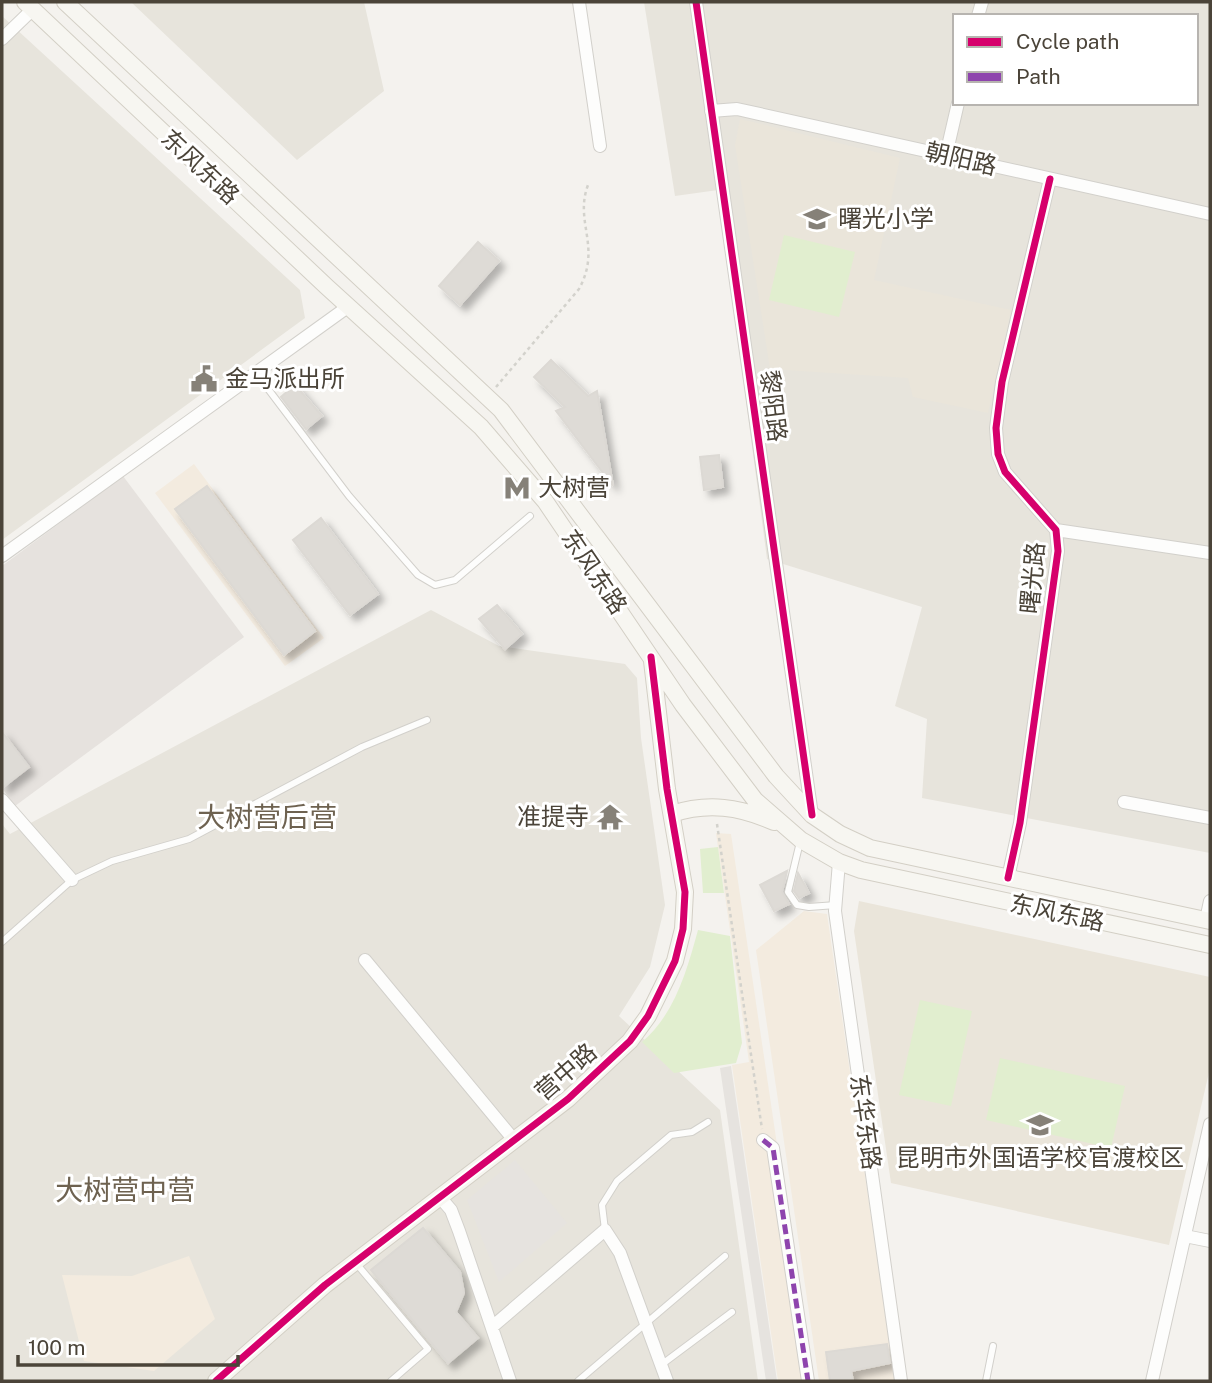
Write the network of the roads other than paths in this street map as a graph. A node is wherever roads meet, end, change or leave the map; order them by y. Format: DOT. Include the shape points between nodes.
graph roads {
  1 [pos="65,2"];
  2 [pos="579,2"];
  3 [pos="696,2"];
  4 [pos="29,6"];
  5 [pos="2,39"];
  6 [pos="958,105"];
  7 [pos="711,111"];
  8 [pos="600,146"];
  9 [pos="946,155"];
  10 [pos="1050,179"];
  11 [pos="1210,214"];
  12 [pos="349,306"];
  13 [pos="256,373"];
  14 [pos="530,516"];
  15 [pos="1056,530"];
  16 [pos="1210,553"];
  17 [pos="2,556"];
  18 [pos="652,657"];
  19 [pos="427,720"];
  20 [pos="2,800"];
  21 [pos="1124,802"];
  22 [pos="672,814"];
  23 [pos="812,815"];
  24 [pos="1210,818"];
  25 [pos="783,826"];
  26 [pos="801,840"];
  27 [pos="839,862"];
  28 [pos="1008,878"];
  29 [pos="72,880"];
  30 [pos="1210,901"];
  31 [pos="836,905"];
  32 [pos="1208,920"];
  33 [pos="2,942"];
  34 [pos="1210,945"];
  35 [pos="366,960"];
  36 [pos="708,1122"];
  37 [pos="1210,1124"];
  38 [pos="514,1140"];
  39 [pos="763,1140"];
  40 [pos="439,1196"];
  41 [pos="605,1230"];
  42 [pos="1185,1236"];
  43 [pos="1210,1241"];
  44 [pos="725,1256"];
  45 [pos="355,1262"];
  46 [pos="732,1312"];
  47 [pos="646,1324"];
  48 [pos="492,1327"];
  49 [pos="993,1346"];
  50 [pos="661,1365"];
  51 [pos="216,1381"];
  52 [pos="391,1381"];
  53 [pos="510,1381"];
  54 [pos="578,1381"];
  55 [pos="667,1381"];
  56 [pos="808,1381"];
  57 [pos="901,1381"];
  58 [pos="986,1381"];
  59 [pos="1152,1381"];
  1 -- 23 [label="main road, 东风东路" via="488,397 562,488 744,736"];
  2 -- 8 [label="street"];
  3 -- 7 [label="street, 黎阳路"];
  4 -- 5 [label="street"];
  4 -- 12 [label="main road, 东风东路"];
  6 -- 9 [label="street"];
  7 -- 9 [label="street, 朝阳路" via="737,109"];
  7 -- 23 [label="street, 黎阳路"];
  9 -- 10 [label="street, 朝阳路"];
  10 -- 11 [label="street, 朝阳路"];
  10 -- 15 [label="street, 曙光路" via="1002,382 996,428 1004,472"];
  12 -- 13 [label="street"];
  12 -- 18 [label="main road, 东风东路" via="481,426 545,501"];
  13 -- 14 [label="lane" via="349,496 418,575 435,585 454,580"];
  13 -- 17 [label="street"];
  15 -- 16 [label="street"];
  15 -- 28 [label="street, 曙光路" via="1058,551 1020,823"];
  18 -- 22 [label="main road, 营中路"];
  18 -- 25 [label="main road, 东风东路" via="727,767"];
  19 -- 29 [label="lane" via="362,747 189,839 112,861"];
  20 -- 29 [label="street"];
  21 -- 24 [label="street"];
  22 -- 25 [label="main road" via="695,806 714,807 756,814"];
  22 -- 38 [label="main road, 营中路" via="685,912 665,986 630,1041 568,1099"];
  23 -- 28 [label="main road, 东风东路" via="870,848"];
  25 -- 26 [label="main road, 东风东路"];
  26 -- 27 [label="main road, 东风东路"];
  26 -- 31 [label="lane" via="788,892 797,905"];
  27 -- 31 [label="street, 东华东路"];
  27 -- 34 [label="main road, 东风东路" via="900,880"];
  28 -- 32 [label="main road, 东风东路"];
  29 -- 33 [label="lane"];
  30 -- 32 [label="street"];
  31 -- 57 [label="street, 东华东路"];
  35 -- 38 [label="street"];
  36 -- 41 [label="lane" via="692,1132 671,1135 617,1181 602,1205"];
  37 -- 42 [label="street"];
  38 -- 40 [label="main road, 营中路"];
  39 -- 56 [label="street" via="773,1148"];
  40 -- 45 [label="main road, 营中路"];
  40 -- 48 [label="street" via="451,1210"];
  41 -- 47 [label="street" via="620,1253"];
  41 -- 48 [label="street"];
  42 -- 43 [label="street"];
  42 -- 59 [label="street"];
  44 -- 47 [label="lane"];
  45 -- 51 [label="main road, 营中路"];
  45 -- 52 [label="lane" via="428,1349"];
  46 -- 50 [label="lane"];
  47 -- 50 [label="street"];
  47 -- 54 [label="lane"];
  48 -- 53 [label="street"];
  49 -- 58 [label="lane"];
  50 -- 55 [label="street"];
}
